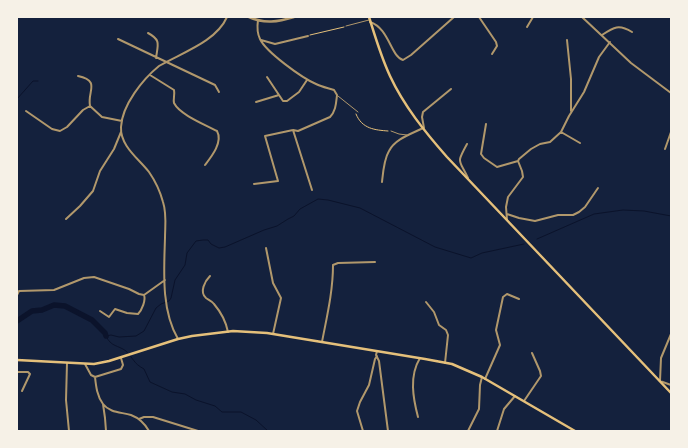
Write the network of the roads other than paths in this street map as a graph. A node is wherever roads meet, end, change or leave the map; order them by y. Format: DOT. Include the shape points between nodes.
graph roads {
  1 [pos="226,17"];
  2 [pos="248,17"];
  3 [pos="279,17"];
  4 [pos="294,17"];
  5 [pos="454,17"];
  6 [pos="479,17"];
  7 [pos="533,17"];
  8 [pos="582,17"];
  9 [pos="370,19"];
  10 [pos="258,20"];
  11 [pos="281,21"];
  12 [pos="346,26"];
  13 [pos="527,27"];
  14 [pos="632,32"];
  15 [pos="148,33"];
  16 [pos="602,35"];
  17 [pos="308,36"];
  18 [pos="118,39"];
  19 [pos="260,40"];
  20 [pos="567,40"];
  21 [pos="610,42"];
  22 [pos="492,54"];
  23 [pos="156,58"];
  24 [pos="166,62"];
  25 [pos="150,75"];
  26 [pos="78,76"];
  27 [pos="267,77"];
  28 [pos="307,80"];
  29 [pos="451,89"];
  30 [pos="219,92"];
  31 [pos="671,93"];
  32 [pos="279,95"];
  33 [pos="337,95"];
  34 [pos="256,102"];
  35 [pos="90,106"];
  36 [pos="26,111"];
  37 [pos="358,112"];
  38 [pos="571,112"];
  39 [pos="122,121"];
  40 [pos="486,124"];
  41 [pos="423,129"];
  42 [pos="293,130"];
  43 [pos="121,131"];
  44 [pos="391,131"];
  45 [pos="561,132"];
  46 [pos="671,132"];
  47 [pos="409,134"];
  48 [pos="580,143"];
  49 [pos="467,144"];
  50 [pos="665,149"];
  51 [pos="518,161"];
  52 [pos="206,164"];
  53 [pos="469,181"];
  54 [pos="382,182"];
  55 [pos="254,184"];
  56 [pos="598,188"];
  57 [pos="312,190"];
  58 [pos="507,214"];
  59 [pos="66,219"];
  60 [pos="507,220"];
  61 [pos="266,248"];
  62 [pos="375,262"];
  63 [pos="210,276"];
  64 [pos="165,280"];
  65 [pos="17,295"];
  66 [pos="144,295"];
  67 [pos="519,298"];
  68 [pos="426,302"];
  69 [pos="100,311"];
  70 [pos="228,332"];
  71 [pos="272,334"];
  72 [pos="671,334"];
  73 [pos="178,339"];
  74 [pos="322,342"];
  75 [pos="377,351"];
  76 [pos="532,353"];
  77 [pos="377,356"];
  78 [pos="123,357"];
  79 [pos="420,358"];
  80 [pos="17,360"];
  81 [pos="67,363"];
  82 [pos="445,363"];
  83 [pos="85,364"];
  84 [pos="17,372"];
  85 [pos="95,377"];
  86 [pos="484,378"];
  87 [pos="659,380"];
  88 [pos="671,385"];
  89 [pos="22,391"];
  90 [pos="671,393"];
  91 [pos="515,396"];
  92 [pos="524,401"];
  93 [pos="103,404"];
  94 [pos="418,417"];
  95 [pos="139,419"];
  96 [pos="38,431"];
  97 [pos="44,431"];
  98 [pos="69,431"];
  99 [pos="106,431"];
  100 [pos="149,431"];
  101 [pos="198,431"];
  102 [pos="363,431"];
  103 [pos="388,431"];
  104 [pos="468,431"];
  105 [pos="497,431"];
  106 [pos="575,431"];
  1 -- 24 [label="street" via="220,30 211,37"];
  2 -- 10 [label="street"];
  3 -- 11 [label="street"];
  4 -- 11 [label="street"];
  5 -- 9 [label="street" via="402,60 398,58 381,28"];
  6 -- 22 [label="street" via="496,42 496,49"];
  7 -- 13 [label="street"];
  8 -- 16 [label="street"];
  9 -- 12 [label="lane"];
  9 -- 41 [label="main road" via="390,76"];
  10 -- 11 [label="street"];
  10 -- 19 [label="street"];
  14 -- 16 [label="street" via="614,27"];
  15 -- 23 [label="street" via="158,41"];
  16 -- 21 [label="street"];
  17 -- 19 [label="street" via="275,44"];
  18 -- 23 [label="street"];
  19 -- 28 [label="street"];
  20 -- 38 [label="street"];
  21 -- 31 [label="street" via="637,68"];
  21 -- 38 [label="street" via="599,57 581,99"];
  23 -- 24 [label="street"];
  24 -- 25 [label="street"];
  24 -- 30 [label="street" via="215,85"];
  25 -- 39 [label="street" via="131,99"];
  25 -- 52 [label="street" via="174,90 177,107 217,131 219,140"];
  26 -- 35 [label="street" via="86,78 92,86"];
  27 -- 32 [label="street"];
  28 -- 32 [label="street" via="299,92 288,100 284,101"];
  28 -- 33 [label="street" via="334,90"];
  29 -- 41 [label="street" via="423,112"];
  32 -- 34 [label="street"];
  33 -- 37 [label="lane"];
  33 -- 42 [label="street" via="335,109 330,117 301,130"];
  35 -- 36 [label="street" via="60,131 52,129"];
  35 -- 39 [label="street" via="102,117"];
  38 -- 45 [label="street"];
  39 -- 43 [label="street"];
  40 -- 51 [label="street" via="481,154 483,157 497,167"];
  41 -- 47 [label="street"];
  41 -- 53 [label="main road"];
  42 -- 55 [label="street" via="265,136 278,181"];
  42 -- 57 [label="street"];
  43 -- 59 [label="street" via="93,191"];
  43 -- 64 [label="street" via="125,142 161,194 166,215"];
  44 -- 47 [label="lane"];
  45 -- 48 [label="street"];
  45 -- 51 [label="street" via="550,142 528,150"];
  46 -- 50 [label="street"];
  47 -- 54 [label="street" via="388,151"];
  49 -- 53 [label="street" via="459,162"];
  51 -- 58 [label="street" via="523,177 508,197"];
  53 -- 60 [label="main road"];
  56 -- 58 [label="street" via="585,207 573,215 535,220"];
  58 -- 60 [label="street"];
  60 -- 87 [label="main road"];
  61 -- 71 [label="street" via="273,283 281,298"];
  62 -- 74 [label="street" via="333,265 333,285"];
  63 -- 70 [label="street" via="206,280 204,294 214,304"];
  64 -- 66 [label="street"];
  64 -- 73 [label="street" via="170,324"];
  65 -- 66 [label="street" via="19,291 54,290 84,278 94,277"];
  66 -- 69 [label="street" via="146,299 138,314 115,309 109,317"];
  67 -- 86 [label="street" via="506,294 503,297 496,330 500,345"];
  68 -- 82 [label="street" via="448,335"];
  70 -- 71 [label="main road"];
  70 -- 73 [label="main road"];
  71 -- 74 [label="main road"];
  72 -- 87 [label="street" via="661,358"];
  73 -- 78 [label="main road"];
  74 -- 75 [label="main road"];
  75 -- 77 [label="street"];
  75 -- 79 [label="main road"];
  76 -- 92 [label="street" via="541,376"];
  77 -- 102 [label="street" via="369,385 357,411"];
  77 -- 103 [label="street"];
  78 -- 83 [label="main road"];
  78 -- 85 [label="street" via="123,366 120,369"];
  79 -- 82 [label="main road"];
  79 -- 94 [label="street" via="414,374 414,401"];
  80 -- 81 [label="main road"];
  81 -- 83 [label="main road"];
  81 -- 98 [label="street" via="66,400"];
  82 -- 86 [label="main road"];
  83 -- 85 [label="street" via="90,374"];
  84 -- 89 [label="street" via="30,374"];
  85 -- 93 [label="street" via="98,395"];
  86 -- 91 [label="main road"];
  86 -- 104 [label="street" via="480,385 479,409"];
  87 -- 88 [label="street"];
  87 -- 90 [label="main road"];
  91 -- 92 [label="main road"];
  91 -- 105 [label="street" via="504,409"];
  92 -- 106 [label="main road"];
  93 -- 95 [label="street" via="114,412"];
  93 -- 99 [label="street"];
  95 -- 100 [label="street"];
  95 -- 101 [label="street" via="153,417"];
  96 -- 97 [label="street"];
}
